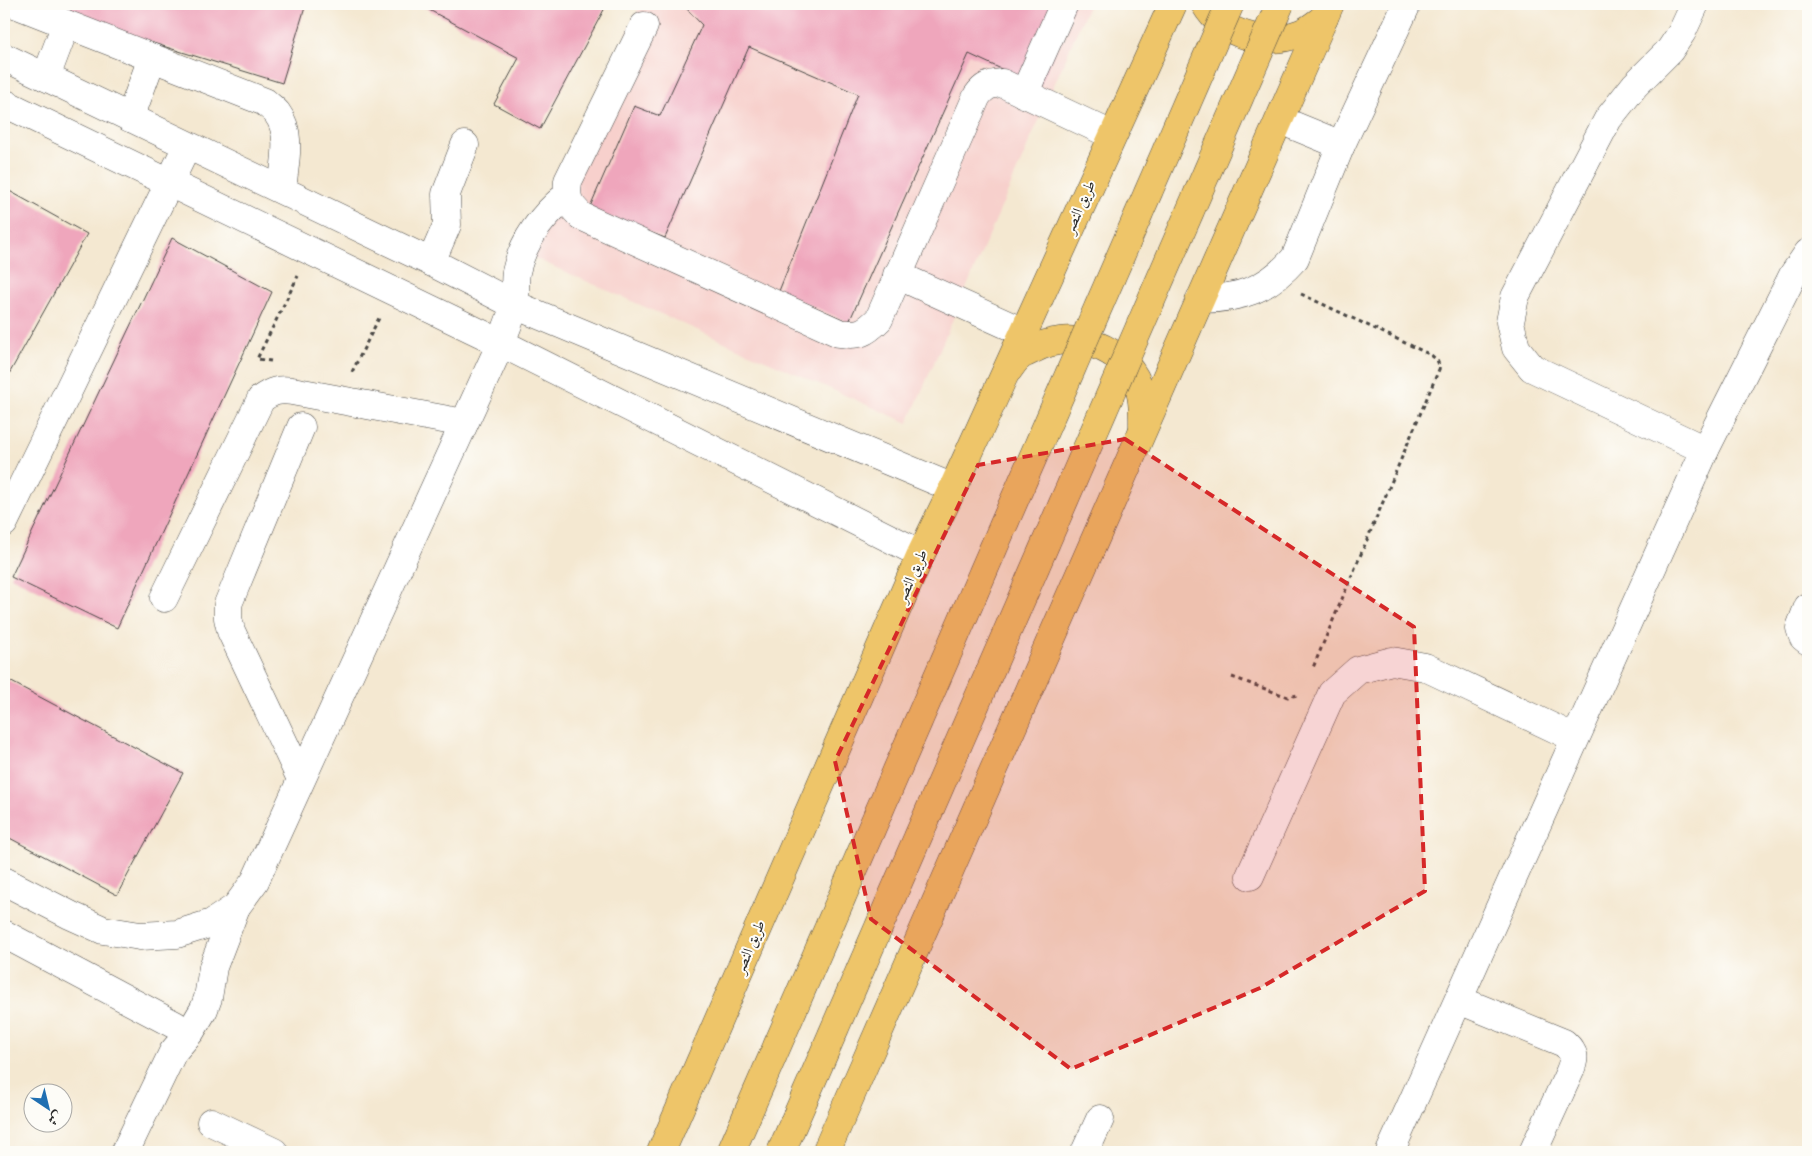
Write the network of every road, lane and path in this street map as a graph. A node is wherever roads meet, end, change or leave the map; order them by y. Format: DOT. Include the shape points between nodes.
graph roads {
  1 [pos="15,4"];
  2 [pos="1064,4"];
  3 [pos="1173,4"];
  4 [pos="1204,4"];
  5 [pos="1230,4"];
  6 [pos="1280,4"];
  7 [pos="1407,4"];
  8 [pos="1695,4"];
  9 [pos="1327,11"];
  10 [pos="66,24"];
  11 [pos="644,26"];
  12 [pos="4,57"];
  13 [pos="152,58"];
  14 [pos="46,78"];
  15 [pos="1024,94"];
  16 [pos="4,103"];
  17 [pos="130,118"];
  18 [pos="1280,120"];
  19 [pos="1112,135"];
  20 [pos="465,145"];
  21 [pos="1341,145"];
  22 [pos="187,146"];
  23 [pos="169,183"];
  24 [pos="282,190"];
  25 [pos="566,196"];
  26 [pos="310,251"];
  27 [pos="1808,254"];
  28 [pos="431,262"];
  29 [pos="897,275"];
  30 [pos="1272,280"];
  31 [pos="393,291"];
  32 [pos="1200,299"];
  33 [pos="515,305"];
  34 [pos="1023,332"];
  35 [pos="500,343"];
  36 [pos="276,361"];
  37 [pos="343,370"];
  38 [pos="352,372"];
  39 [pos="362,374"];
  40 [pos="1002,378"];
  41 [pos="464,423"];
  42 [pos="302,427"];
  43 [pos="1143,430"];
  44 [pos="1705,450"];
  45 [pos="953,488"];
  46 [pos="4,523"];
  47 [pos="921,554"];
  48 [pos="164,598"];
  49 [pos="1808,607"];
  50 [pos="1808,640"];
  51 [pos="1310,676"];
  52 [pos="1232,677"];
  53 [pos="1302,692"];
  54 [pos="1575,738"];
  55 [pos="301,779"];
  56 [pos="1250,876"];
  57 [pos="4,881"];
  58 [pos="236,907"];
  59 [pos="4,934"];
  60 [pos="1459,1000"];
  61 [pos="174,1038"];
  62 [pos="1100,1119"];
  63 [pos="212,1122"];
  64 [pos="124,1152"];
  65 [pos="274,1152"];
  66 [pos="661,1152"];
  67 [pos="731,1152"];
  68 [pos="781,1152"];
  69 [pos="826,1152"];
  70 [pos="1085,1152"];
  71 [pos="1390,1152"];
  72 [pos="1533,1152"];
  1 -- 10 [label="street"];
  2 -- 15 [label="street"];
  3 -- 19 [label="highway, طريق النصر"];
  4 -- 9 [label="highway" via="1228,28 1252,38 1278,39 1303,32"];
  5 -- 67 [label="highway, bridge"];
  6 -- 68 [label="highway, bridge"];
  7 -- 21 [label="street"];
  8 -- 44 [label="street" via="1670,50 1608,119 1514,297 1510,322 1516,348 1532,368"];
  9 -- 18 [label="highway"];
  10 -- 13 [label="street"];
  10 -- 14 [label="street"];
  11 -- 25 [label="street" via="568,181"];
  12 -- 14 [label="street"];
  13 -- 17 [label="street"];
  13 -- 24 [label="street" via="265,102 277,113 284,128 286,144"];
  14 -- 17 [label="street"];
  15 -- 19 [label="street"];
  15 -- 29 [label="street" via="1002,83 983,87"];
  16 -- 23 [label="street"];
  17 -- 22 [label="street"];
  18 -- 21 [label="street"];
  18 -- 32 [label="highway"];
  19 -- 34 [label="highway, طريق النصر"];
  20 -- 28 [label="street" via="446,194 447,225"];
  21 -- 30 [label="street" via="1294,258"];
  22 -- 23 [label="street"];
  22 -- 24 [label="street"];
  23 -- 26 [label="street"];
  23 -- 46 [label="street"];
  24 -- 28 [label="street"];
  25 -- 29 [label="street" via="570,206 581,216 839,333 854,335 868,330 879,319"];
  25 -- 33 [label="street" via="548,210 534,228 517,270"];
  26 -- 31 [label="street"];
  26 -- 36 [label="path" via="257,359"];
  27 -- 44 [label="street" via="1793,275"];
  28 -- 33 [label="street"];
  29 -- 34 [label="street"];
  30 -- 32 [label="street" via="1239,296"];
  30 -- 51 [label="path" via="1431,355 1440,367"];
  31 -- 35 [label="street"];
  31 -- 38 [label="path"];
  32 -- 43 [label="highway"];
  33 -- 35 [label="street"];
  33 -- 45 [label="street"];
  34 -- 40 [label="highway, طريق النصر"];
  35 -- 41 [label="street"];
  35 -- 47 [label="street"];
  37 -- 38 [label="path"];
  38 -- 39 [label="path"];
  40 -- 43 [label="highway" via="1019,357 1042,344 1069,339 1095,344 1118,357 1135,378 1144,404"];
  40 -- 45 [label="highway, طريق النصر"];
  41 -- 48 [label="street" via="281,389 270,392 261,399"];
  41 -- 55 [label="street"];
  42 -- 55 [label="street" via="228,604 228,618 236,645"];
  43 -- 69 [label="highway"];
  44 -- 54 [label="street"];
  45 -- 47 [label="highway, طريق النصر"];
  47 -- 66 [label="highway, طريق النصر"];
  49 -- 50 [label="street" via="1800,628"];
  52 -- 53 [label="path" via="1288,697"];
  54 -- 56 [label="street" via="1425,667 1392,661 1358,670 1332,693"];
  54 -- 60 [label="street"];
  55 -- 58 [label="street" via="255,881"];
  57 -- 58 [label="street" via="103,930 140,936 177,934 212,923"];
  58 -- 61 [label="street" via="213,967 179,1015"];
  59 -- 61 [label="street"];
  60 -- 71 [label="street"];
  60 -- 72 [label="street" via="1564,1043 1572,1050 1574,1058 1570,1072"];
  61 -- 64 [label="street"];
  62 -- 70 [label="street"];
  63 -- 65 [label="street"];
}
